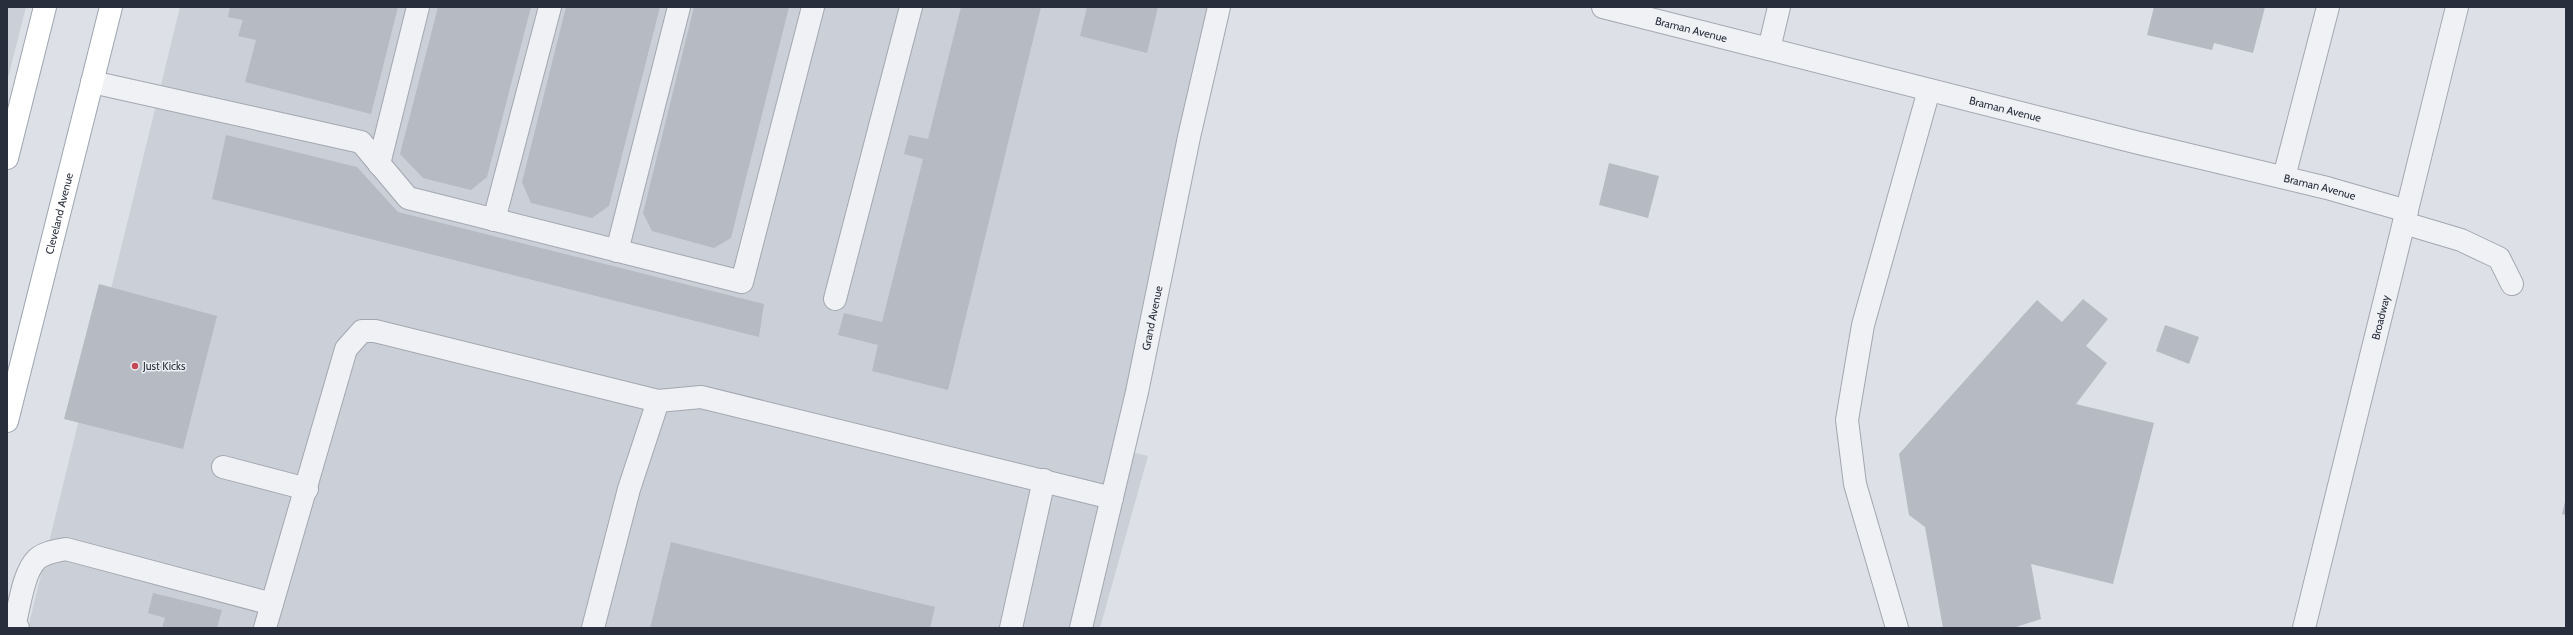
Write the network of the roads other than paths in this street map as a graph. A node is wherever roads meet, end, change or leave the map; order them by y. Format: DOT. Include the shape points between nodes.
graph roads {
  1 [pos="45,7"];
  2 [pos="111,7"];
  3 [pos="418,7"];
  4 [pos="550,7"];
  5 [pos="679,7"];
  6 [pos="813,7"];
  7 [pos="912,7"];
  8 [pos="1219,7"];
  9 [pos="1603,7"];
  10 [pos="1779,7"];
  11 [pos="2328,7"];
  12 [pos="2457,7"];
  13 [pos="1769,50"];
  14 [pos="92,82"];
  15 [pos="1929,90"];
  16 [pos="7,158"];
  17 [pos="379,164"];
  18 [pos="2284,177"];
  19 [pos="2406,217"];
  20 [pos="494,220"];
  21 [pos="617,251"];
  22 [pos="2512,284"];
  23 [pos="836,299"];
  24 [pos="658,401"];
  25 [pos="7,421"];
  26 [pos="223,467"];
  27 [pos="1044,480"];
  28 [pos="307,489"];
  29 [pos="1112,498"];
  30 [pos="272,604"];
  31 [pos="18,628"];
  32 [pos="265,628"];
  33 [pos="593,628"];
  34 [pos="1011,628"];
  35 [pos="1081,628"];
  36 [pos="1897,628"];
  37 [pos="2304,628"];
  1 -- 16 [label="main road"];
  2 -- 14 [label="main road, Cleveland Avenue"];
  3 -- 17 [label="street"];
  4 -- 20 [label="street"];
  5 -- 21 [label="street"];
  6 -- 21 [label="street" via="742,282"];
  7 -- 23 [label="street"];
  8 -- 29 [label="street, Grand Avenue"];
  9 -- 13 [label="street, Braman Avenue"];
  10 -- 13 [label="street"];
  11 -- 18 [label="street"];
  12 -- 19 [label="street, Broadway"];
  13 -- 15 [label="street, Braman Avenue"];
  14 -- 17 [label="street" via="361,142"];
  14 -- 25 [label="main road, Cleveland Avenue"];
  15 -- 18 [label="street, Braman Avenue"];
  15 -- 36 [label="street" via="1863,325 1847,420 1855,484"];
  17 -- 20 [label="street" via="408,198"];
  18 -- 19 [label="street, Braman Avenue"];
  19 -- 22 [label="street, Braman Avenue" via="2499,258"];
  19 -- 37 [label="street, Broadway"];
  20 -- 21 [label="street"];
  24 -- 27 [label="street" via="701,397"];
  24 -- 28 [label="street" via="375,331 362,331 346,349"];
  24 -- 33 [label="street" via="629,489"];
  26 -- 28 [label="street"];
  27 -- 29 [label="street"];
  27 -- 34 [label="street"];
  28 -- 30 [label="street"];
  29 -- 35 [label="street, Grand Avenue"];
  30 -- 31 [label="street" via="66,549 47,553 36,560 28,573 14,627"];
  30 -- 32 [label="street"];
}
